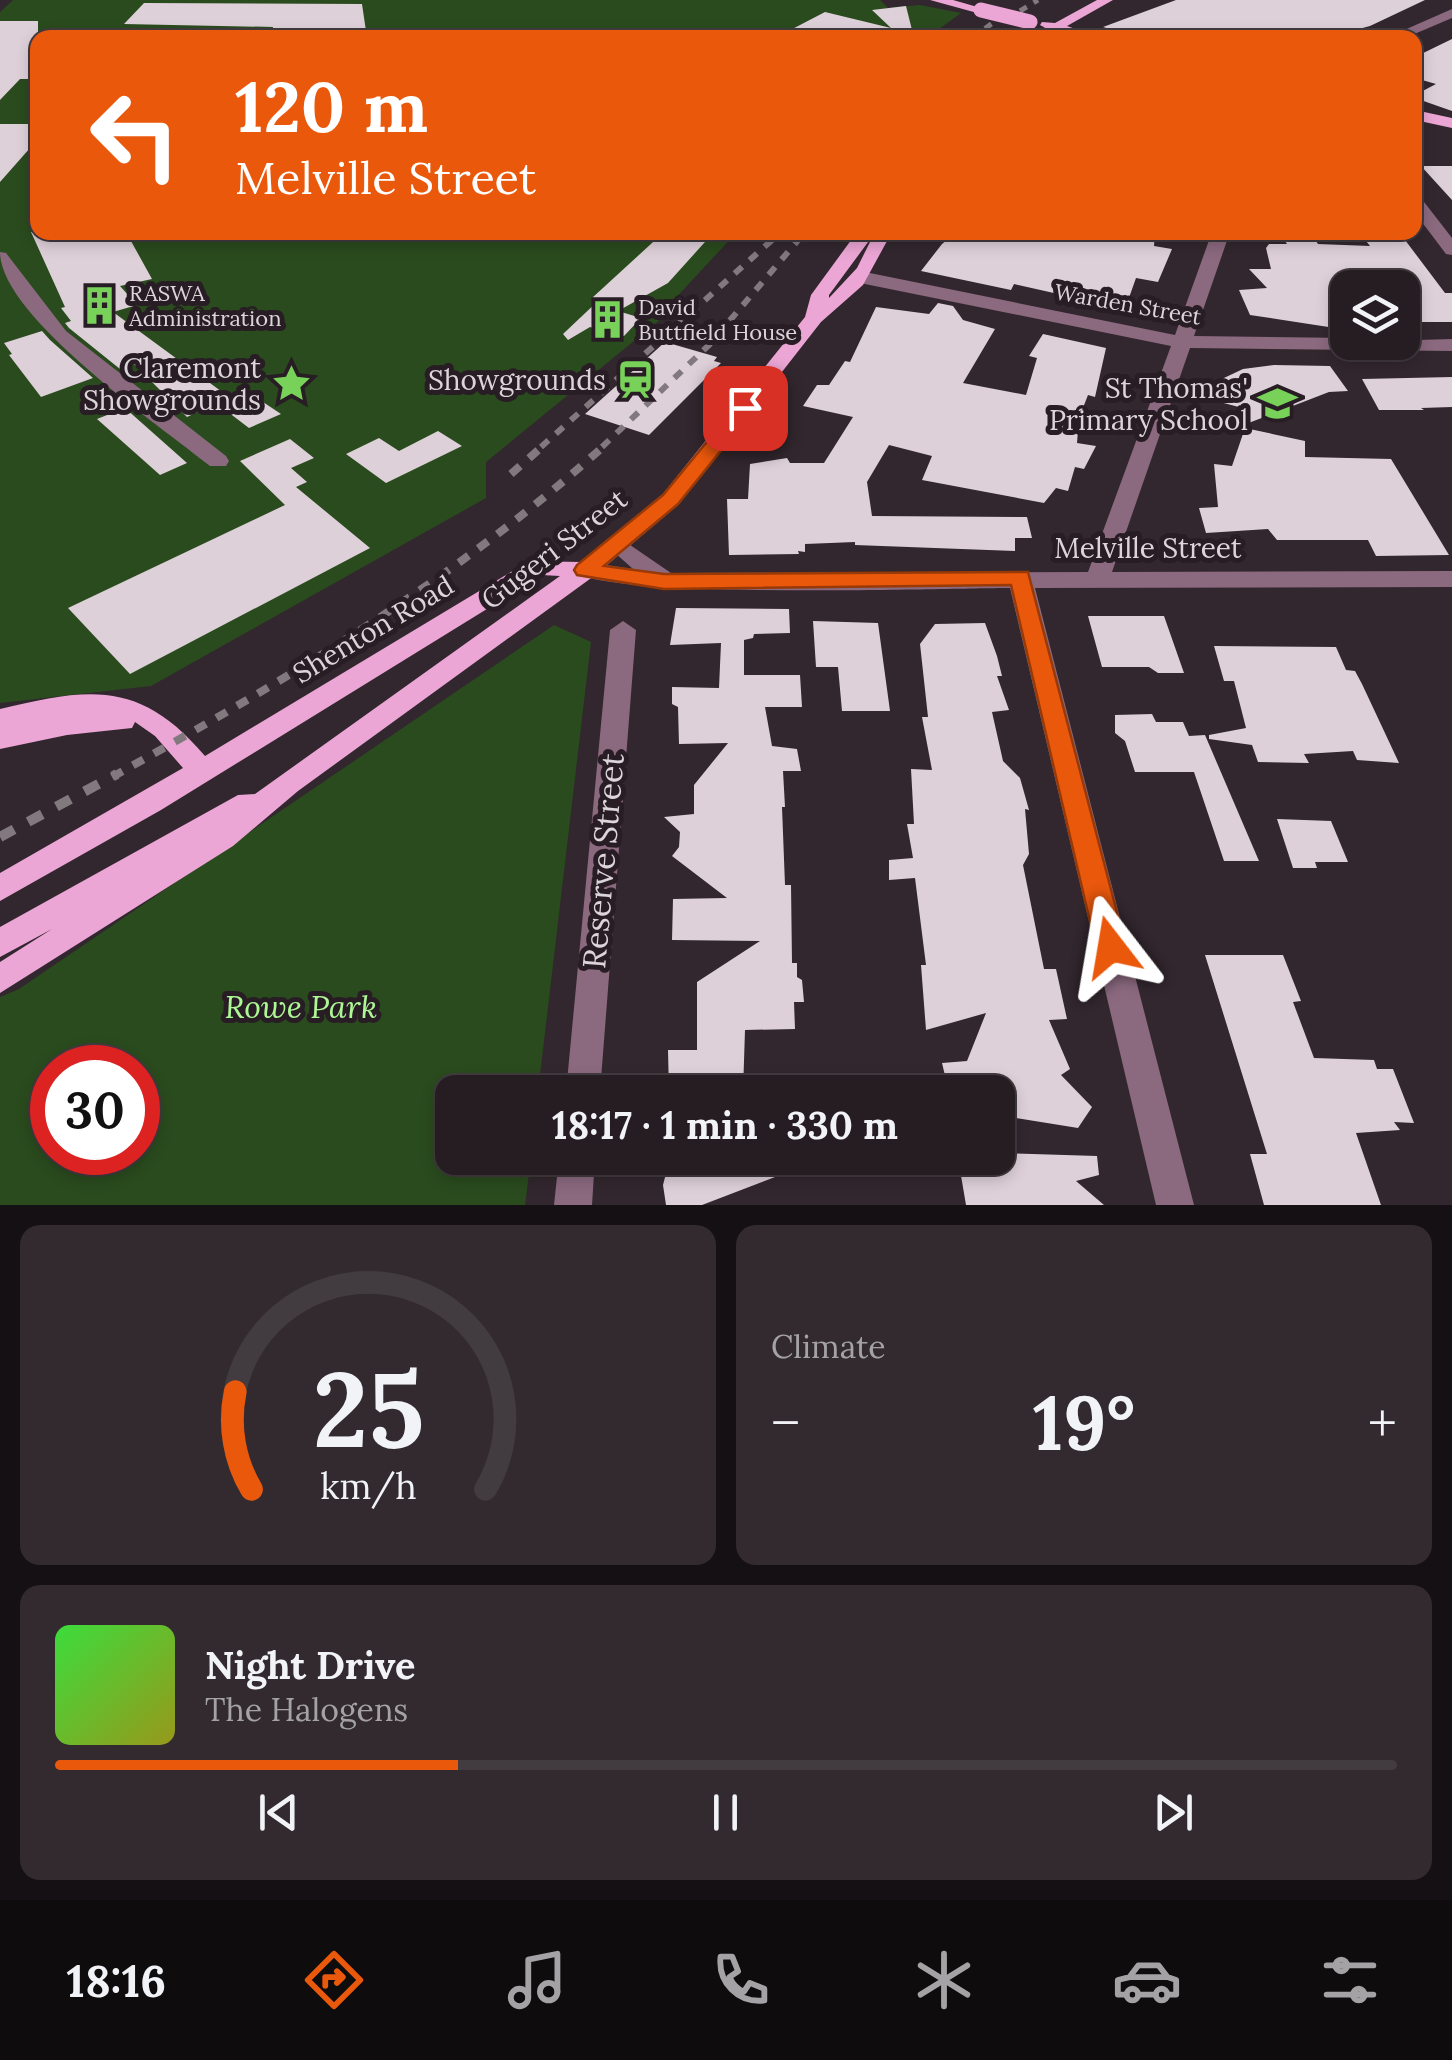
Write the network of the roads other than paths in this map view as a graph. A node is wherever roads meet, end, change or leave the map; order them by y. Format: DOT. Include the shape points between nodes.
graph roads {
  1 [pos="936,0"];
  2 [pos="1108,0"];
  3 [pos="1126,0"];
  4 [pos="1452,13"];
  5 [pos="1056,30"];
  6 [pos="1066,30"];
  7 [pos="1067,30"];
  8 [pos="1411,30"];
  9 [pos="1422,117"];
  10 [pos="1452,124"];
  11 [pos="1422,211"];
  12 [pos="860,240"];
  13 [pos="879,240"];
  14 [pos="1218,240"];
  15 [pos="1452,250"];
  16 [pos="0,258"];
  17 [pos="860,277"];
  18 [pos="814,318"];
  19 [pos="1181,342"];
  20 [pos="1452,346"];
  21 [pos="218,461"];
  22 [pos="617,544"];
  23 [pos="585,570"];
  24 [pos="1098,577"];
  25 [pos="1020,578"];
  26 [pos="1452,579"];
  27 [pos="664,581"];
  28 [pos="623,630"];
  29 [pos="0,719"];
  30 [pos="152,719"];
  31 [pos="0,739"];
  32 [pos="202,770"];
  33 [pos="288,782"];
  34 [pos="0,888"];
  35 [pos="0,943"];
  36 [pos="0,979"];
  37 [pos="584,1075"];
  38 [pos="576,1175"];
  39 [pos="573,1205"];
  40 [pos="1174,1205"];
  1 -- 5 [label="main road, bridge"];
  2 -- 6 [label="main road"];
  3 -- 7 [label="main road"];
  4 -- 8 [label="street"];
  9 -- 10 [label="main road"];
  11 -- 15 [label="street"];
  12 -- 18 [label="main road, Gugeri Street" via="820,295"];
  13 -- 17 [label="main road, Gugeri Street"];
  14 -- 19 [label="street"];
  16 -- 21 [label="street" via="59,334"];
  17 -- 18 [label="main road, Gugeri Street" via="843,299"];
  17 -- 19 [label="street, Warden Street"];
  18 -- 22 [label="main road, Gugeri Street" via="671,500"];
  19 -- 20 [label="street, Warden Street"];
  19 -- 24 [label="street"];
  22 -- 23 [label="main road, Gugeri Street"];
  22 -- 27 [label="street"];
  23 -- 27 [label="street, Melville Street"];
  23 -- 32 [label="main road, Shenton Road" via="538,566"];
  23 -- 33 [label="main road, Gugeri Street"];
  24 -- 25 [label="street, Melville Street"];
  24 -- 26 [label="street, Melville Street"];
  25 -- 27 [label="street, Melville Street"];
  25 -- 40 [label="street"];
  28 -- 37 [label="street, Reserve Street"];
  29 -- 30 [label="main road" via="120,705"];
  30 -- 31 [label="main road" via="67,725"];
  30 -- 32 [label="main road"];
  32 -- 34 [label="main road, Shenton Road"];
  33 -- 35 [label="main road, Gugeri Street"];
  33 -- 36 [label="main road, Gugeri Street" via="222,838"];
  38 -- 39 [label="street"];
}
